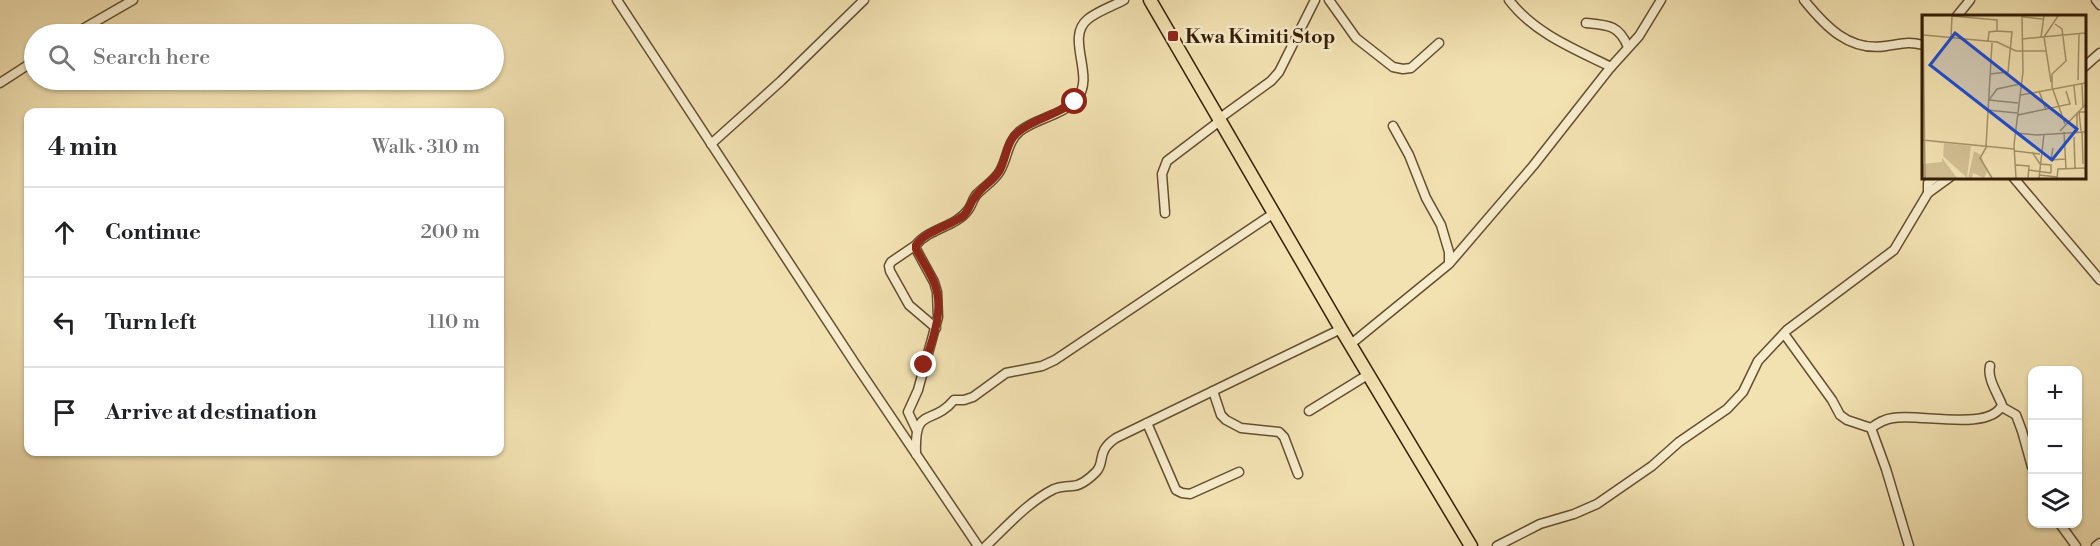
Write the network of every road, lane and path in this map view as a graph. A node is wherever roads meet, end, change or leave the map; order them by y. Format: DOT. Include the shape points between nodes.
graph roads {
  1 [pos="133,0"];
  2 [pos="617,0"];
  3 [pos="864,0"];
  4 [pos="1124,0"];
  5 [pos="1150,0"];
  6 [pos="1315,0"];
  7 [pos="1329,0"];
  8 [pos="1509,0"];
  9 [pos="1661,0"];
  10 [pos="1804,0"];
  11 [pos="1970,0"];
  12 [pos="2096,0"];
  13 [pos="2100,5"];
  14 [pos="1958,15"];
  15 [pos="1586,23"];
  16 [pos="91,24"];
  17 [pos="1439,43"];
  18 [pos="1922,45"];
  19 [pos="1628,47"];
  20 [pos="2100,53"];
  21 [pos="2085,66"];
  22 [pos="24,67"];
  23 [pos="1611,67"];
  24 [pos="0,81"];
  25 [pos="1220,119"];
  26 [pos="1393,126"];
  27 [pos="711,144"];
  28 [pos="1935,178"];
  29 [pos="1949,178"];
  30 [pos="2014,178"];
  31 [pos="1928,193"];
  32 [pos="1165,213"];
  33 [pos="1274,213"];
  34 [pos="916,245"];
  35 [pos="1449,264"];
  36 [pos="2100,280"];
  37 [pos="936,328"];
  38 [pos="1341,329"];
  39 [pos="1785,335"];
  40 [pos="1350,344"];
  41 [pos="1990,366"];
  42 [pos="1369,374"];
  43 [pos="1213,391"];
  44 [pos="2002,407"];
  45 [pos="1309,411"];
  46 [pos="1147,423"];
  47 [pos="1871,428"];
  48 [pos="917,431"];
  49 [pos="2028,452"];
  50 [pos="916,454"];
  51 [pos="1239,472"];
  52 [pos="1298,474"];
  53 [pos="2063,528"];
  54 [pos="2100,543"];
  55 [pos="978,546"];
  56 [pos="986,546"];
  57 [pos="1471,546"];
  58 [pos="1497,546"];
  59 [pos="1909,546"];
  60 [pos="2076,546"];
  61 [pos="2096,546"];
  1 -- 16 [label="street"];
  2 -- 27 [label="street"];
  3 -- 27 [label="street"];
  4 -- 34 [label="street" via="1088,19 1079,33 1084,76 1075,102 1033,122 1012,139 1001,169 963,216"];
  5 -- 25 [label="highway"];
  6 -- 25 [label="street" via="1279,72"];
  7 -- 17 [label="street" via="1350,33 1393,67 1411,68"];
  8 -- 23 [label="street" via="1534,26"];
  9 -- 19 [label="street"];
  10 -- 18 [label="street" via="1821,21 1851,44"];
  11 -- 14 [label="street"];
  12 -- 13 [label="street"];
  15 -- 19 [label="street" via="1612,27"];
  19 -- 23 [label="street"];
  20 -- 21 [label="street"];
  22 -- 24 [label="street"];
  23 -- 35 [label="street"];
  25 -- 32 [label="street" via="1167,161 1162,174"];
  25 -- 33 [label="highway"];
  26 -- 35 [label="street" via="1441,225"];
  27 -- 50 [label="street"];
  28 -- 31 [label="street" via="1928,183"];
  29 -- 31 [label="street"];
  30 -- 36 [label="street"];
  31 -- 39 [label="street" via="1894,250 1800,319"];
  33 -- 38 [label="highway"];
  33 -- 48 [label="street" via="1075,348 1042,366 1004,374 974,397 954,399 942,411 922,421"];
  34 -- 37 [label="street" via="937,292"];
  34 -- 37 [label="street" via="891,262 890,271 909,305"];
  35 -- 40 [label="street"];
  37 -- 48 [label="street" via="908,412"];
  38 -- 40 [label="highway"];
  38 -- 43 [label="street"];
  39 -- 47 [label="street" via="1840,415"];
  39 -- 58 [label="street" via="1758,361 1737,400 1678,442 1652,466 1597,504 1540,524"];
  40 -- 42 [label="highway"];
  41 -- 44 [label="street" via="1988,372"];
  42 -- 45 [label="street"];
  42 -- 57 [label="highway"];
  43 -- 46 [label="street"];
  43 -- 52 [label="street" via="1226,420 1241,428 1279,432"];
  44 -- 47 [label="street" via="1981,418 1892,418"];
  44 -- 49 [label="street" via="2016,415"];
  46 -- 51 [label="street" via="1176,490 1190,494"];
  46 -- 56 [label="street" via="1107,444 1096,472 1077,485 1063,485 1041,497"];
  47 -- 59 [label="street"];
  48 -- 50 [label="street"];
  50 -- 55 [label="street"];
  53 -- 60 [label="street"];
  54 -- 61 [label="street"];
}
